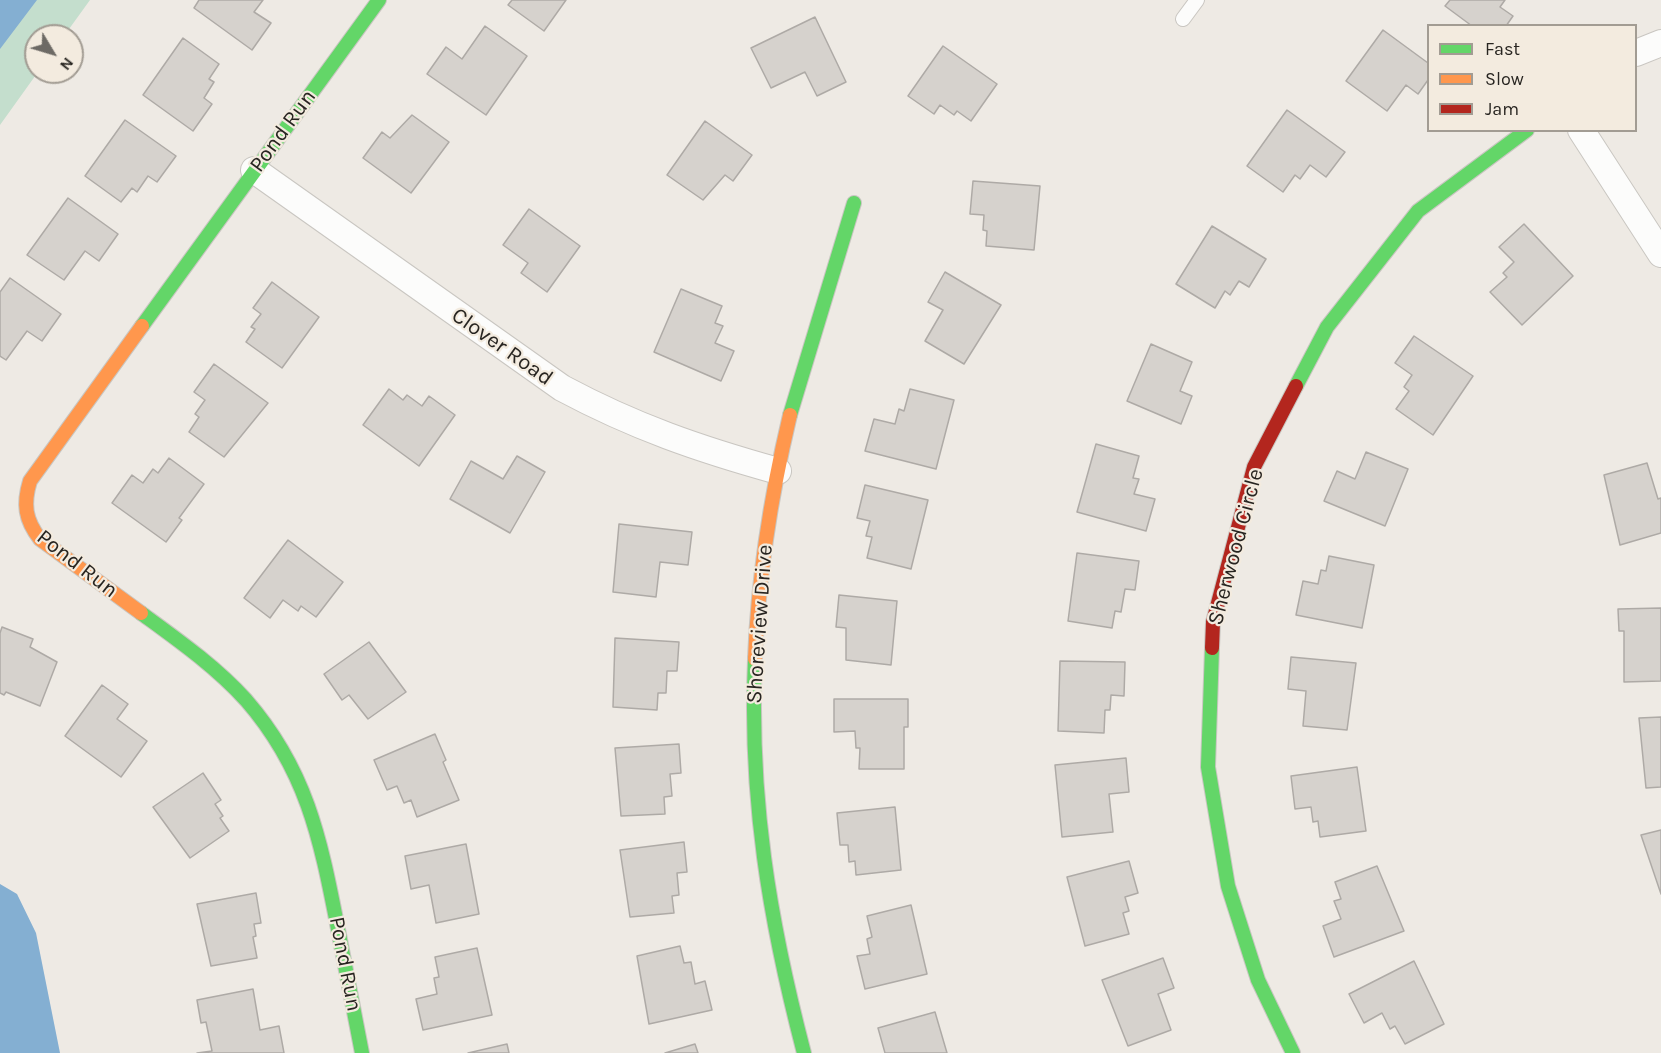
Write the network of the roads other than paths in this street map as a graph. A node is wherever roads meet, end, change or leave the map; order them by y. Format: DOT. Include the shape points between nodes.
graph roads {
  1 [pos="379,0"];
  2 [pos="1197,0"];
  3 [pos="1183,19"];
  4 [pos="1661,43"];
  5 [pos="1637,52"];
  6 [pos="1524,132"];
  7 [pos="1582,132"];
  8 [pos="254,170"];
  9 [pos="854,203"];
  10 [pos="1661,254"];
  11 [pos="778,471"];
  12 [pos="362,1053"];
  13 [pos="804,1053"];
  14 [pos="1293,1053"];
  1 -- 8 [label="street, Pond Run"];
  2 -- 3 [label="lane"];
  4 -- 5 [label="street"];
  6 -- 14 [label="street, Sherwood Circle" via="1418,211 1327,327 1254,468 1213,622 1208,767 1228,886 1258,980"];
  7 -- 10 [label="street"];
  8 -- 11 [label="street, Clover Road" via="562,388 659,435"];
  8 -- 12 [label="street, Pond Run" via="30,481 24,500 25,516 40,539 231,682 267,723 295,770 312,810"];
  9 -- 11 [label="street, Shoreview Drive"];
  11 -- 13 [label="street, Shoreview Drive" via="759,594 753,721 761,848 780,959"];
}
